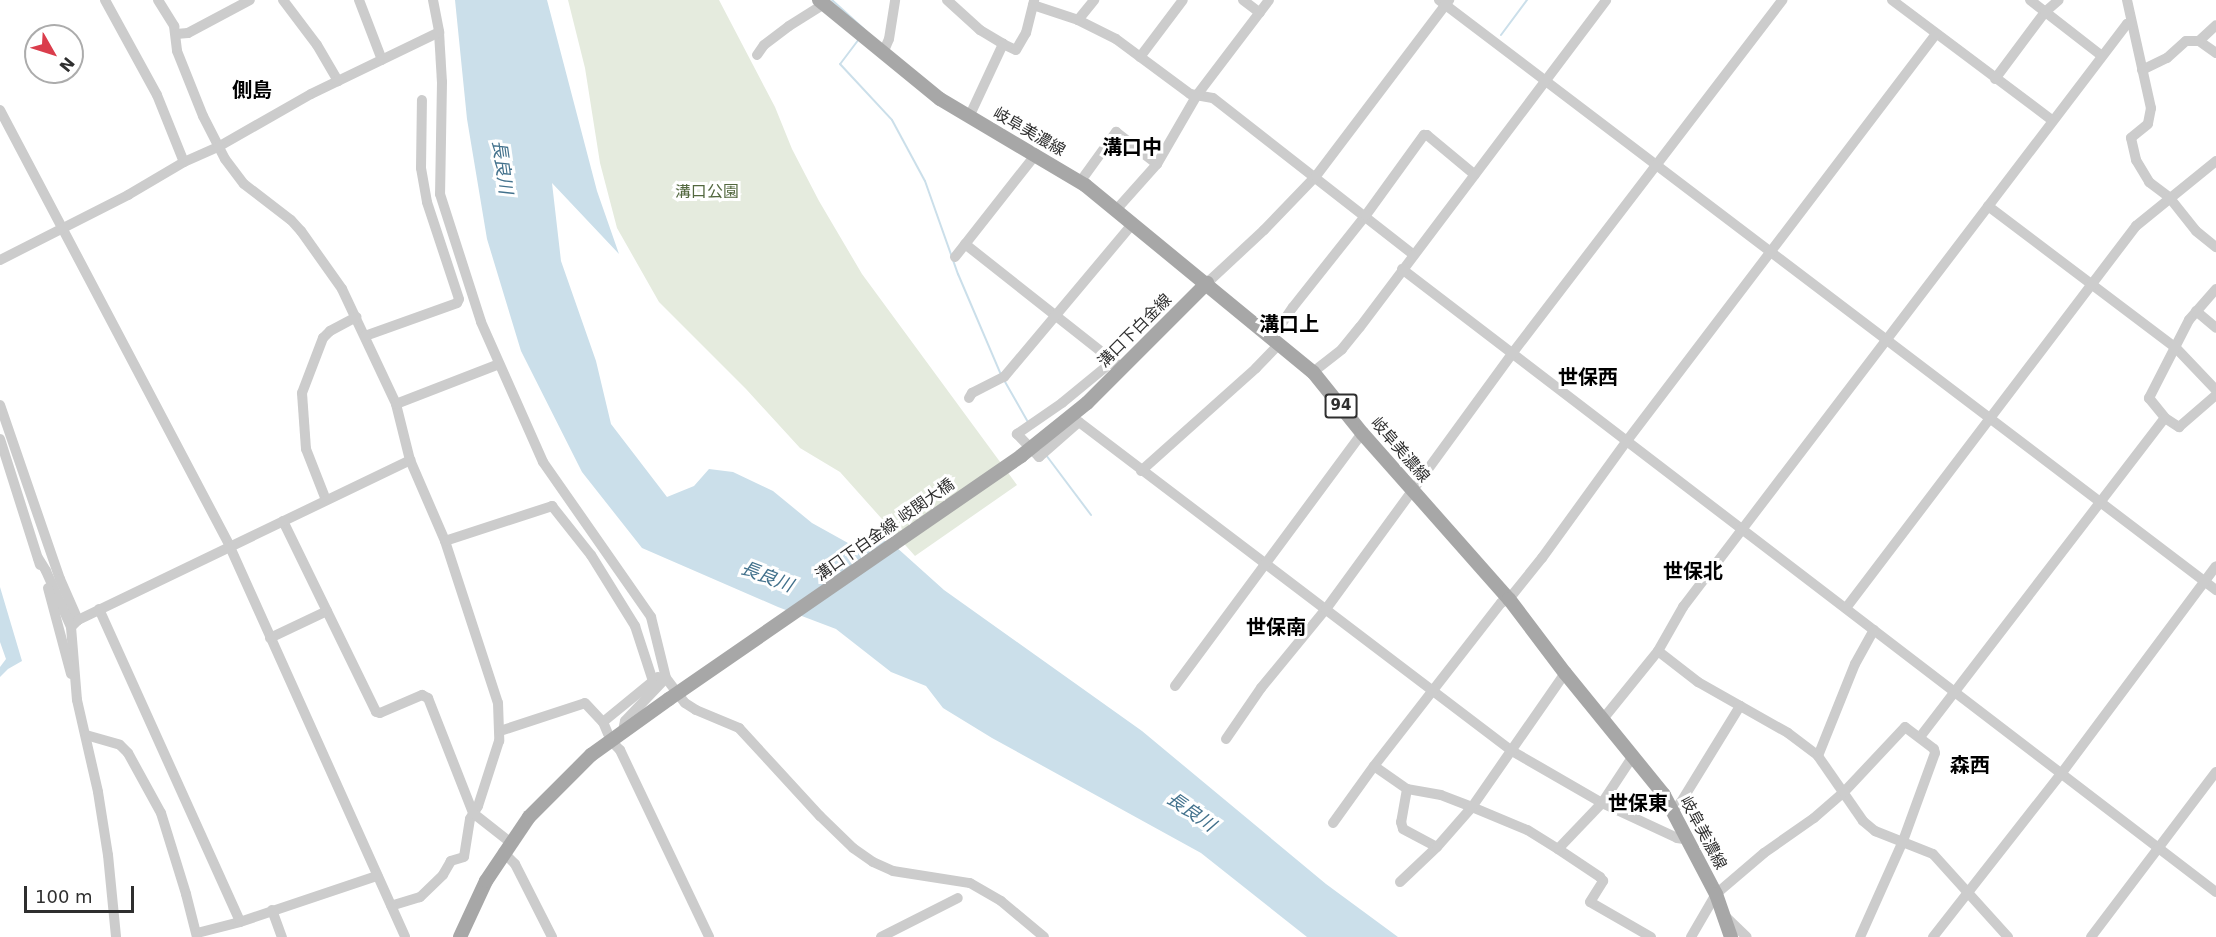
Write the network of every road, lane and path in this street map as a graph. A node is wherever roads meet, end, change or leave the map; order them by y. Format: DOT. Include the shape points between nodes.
graph roads {
  1 [pos="105,0"];
  2 [pos="158,0"];
  3 [pos="250,0"];
  4 [pos="283,0"];
  5 [pos="359,0"];
  6 [pos="433,0"];
  7 [pos="895,0"];
  8 [pos="1094,0"];
  9 [pos="1183,0"];
  10 [pos="1243,0"];
  11 [pos="1269,0"];
  12 [pos="1606,0"];
  13 [pos="1782,0"];
  14 [pos="2030,0"];
  15 [pos="2059,0"];
  16 [pos="2127,0"];
  17 [pos="949,1"];
  18 [pos="821,2"];
  19 [pos="1034,2"];
  20 [pos="1445,2"];
  21 [pos="1898,2"];
  22 [pos="2045,12"];
  23 [pos="1260,13"];
  24 [pos="1078,20"];
  25 [pos="2131,22"];
  26 [pos="2216,26"];
  27 [pos="439,32"];
  28 [pos="176,34"];
  29 [pos="1936,34"];
  30 [pos="2199,41"];
  31 [pos="1003,44"];
  32 [pos="883,53"];
  33 [pos="2216,53"];
  34 [pos="757,55"];
  35 [pos="2102,56"];
  36 [pos="1140,57"];
  37 [pos="382,60"];
  38 [pos="2142,70"];
  39 [pos="1995,79"];
  40 [pos="338,81"];
  41 [pos="1545,81"];
  42 [pos="1197,95"];
  43 [pos="422,100"];
  44 [pos="0,110"];
  45 [pos="969,117"];
  46 [pos="2053,121"];
  47 [pos="218,147"];
  48 [pos="1036,154"];
  49 [pos="2216,161"];
  50 [pos="184,162"];
  51 [pos="1157,164"];
  52 [pos="1656,164"];
  53 [pos="1316,176"];
  54 [pos="1475,176"];
  55 [pos="1080,182"];
  56 [pos="2169,197"];
  57 [pos="1988,206"];
  58 [pos="1116,210"];
  59 [pos="1366,215"];
  60 [pos="1133,223"];
  61 [pos="63,228"];
  62 [pos="965,244"];
  63 [pos="2216,247"];
  64 [pos="1770,252"];
  65 [pos="1413,254"];
  66 [pos="955,257"];
  67 [pos="0,260"];
  68 [pos="1402,269"];
  69 [pos="1207,283"];
  70 [pos="2091,284"];
  71 [pos="2216,289"];
  72 [pos="2196,311"];
  73 [pos="356,317"];
  74 [pos="1056,317"];
  75 [pos="2216,328"];
  76 [pos="365,336"];
  77 [pos="1275,341"];
  78 [pos="1886,341"];
  79 [pos="2176,348"];
  80 [pos="1511,355"];
  81 [pos="499,364"];
  82 [pos="1117,365"];
  83 [pos="1313,372"];
  84 [pos="2216,390"];
  85 [pos="2216,395"];
  86 [pos="969,398"];
  87 [pos="1087,403"];
  88 [pos="396,404"];
  89 [pos="0,405"];
  90 [pos="2165,418"];
  91 [pos="1989,419"];
  92 [pos="1362,433"];
  93 [pos="0,439"];
  94 [pos="1626,442"];
  95 [pos="410,460"];
  96 [pos="1141,471"];
  97 [pos="1414,490"];
  98 [pos="326,500"];
  99 [pos="2100,502"];
  100 [pos="283,521"];
  101 [pos="1742,530"];
  102 [pos="446,541"];
  103 [pos="230,547"];
  104 [pos="38,558"];
  105 [pos="1266,564"];
  106 [pos="2216,566"];
  107 [pos="2204,581"];
  108 [pos="2216,590"];
  109 [pos="1509,599"];
  110 [pos="1846,608"];
  111 [pos="99,609"];
  112 [pos="1326,609"];
  113 [pos="327,611"];
  114 [pos="75,623"];
  115 [pos="1874,630"];
  116 [pos="270,638"];
  117 [pos="1658,651"];
  118 [pos="1565,673"];
  119 [pos="665,675"];
  120 [pos="653,681"];
  121 [pos="1175,686"];
  122 [pos="1434,691"];
  123 [pos="1954,691"];
  124 [pos="77,700"];
  125 [pos="1740,706"];
  126 [pos="1603,719"];
  127 [pos="603,722"];
  128 [pos="500,731"];
  129 [pos="623,731"];
  130 [pos="608,734"];
  131 [pos="86,735"];
  132 [pos="1920,737"];
  133 [pos="1226,739"];
  134 [pos="616,746"];
  135 [pos="1512,751"];
  136 [pos="1633,756"];
  137 [pos="1818,756"];
  138 [pos="1374,766"];
  139 [pos="2216,772"];
  140 [pos="2061,774"];
  141 [pos="1407,789"];
  142 [pos="1844,792"];
  143 [pos="1602,803"];
  144 [pos="1472,807"];
  145 [pos="1674,809"];
  146 [pos="473,813"];
  147 [pos="1333,823"];
  148 [pos="1689,840"];
  149 [pos="1903,841"];
  150 [pos="506,847"];
  151 [pos="1437,847"];
  152 [pos="2158,848"];
  153 [pos="1558,849"];
  154 [pos="377,876"];
  155 [pos="1400,882"];
  156 [pos="1968,891"];
  157 [pos="2216,892"];
  158 [pos="1716,894"];
  159 [pos="958,898"];
  160 [pos="391,906"];
  161 [pos="272,910"];
  162 [pos="1725,916"];
  163 [pos="240,922"];
  164 [pos="197,935"];
  165 [pos="403,936"];
  166 [pos="116,937"];
  167 [pos="282,937"];
  168 [pos="460,937"];
  169 [pos="552,937"];
  170 [pos="709,937"];
  171 [pos="881,937"];
  172 [pos="1044,937"];
  173 [pos="1651,937"];
  174 [pos="1691,937"];
  175 [pos="1731,937"];
  176 [pos="1747,937"];
  177 [pos="1860,937"];
  178 [pos="1933,937"];
  179 [pos="2008,937"];
  180 [pos="2091,937"];
  1 -- 50 [label="street" via="157,95"];
  2 -- 28 [label="street"];
  3 -- 28 [label="street" via="188,33"];
  4 -- 40 [label="street"];
  5 -- 37 [label="street"];
  6 -- 27 [label="street"];
  7 -- 32 [label="street"];
  8 -- 24 [label="street"];
  9 -- 36 [label="street"];
  10 -- 23 [label="street"];
  11 -- 23 [label="street"];
  12 -- 41 [label="street"];
  13 -- 52 [label="street"];
  14 -- 22 [label="street"];
  15 -- 22 [label="street"];
  16 -- 25 [label="street"];
  17 -- 31 [label="street" via="980,30"];
  18 -- 32 [label="main road, 岐阜美濃線 / 94"];
  18 -- 34 [label="street" via="764,45"];
  19 -- 24 [label="street"];
  19 -- 31 [label="street" via="1026,33 1016,50"];
  20 -- 41 [label="street"];
  20 -- 53 [label="street"];
  21 -- 29 [label="street"];
  22 -- 35 [label="street"];
  22 -- 39 [label="street"];
  23 -- 42 [label="street"];
  24 -- 36 [label="street" via="1116,39"];
  25 -- 35 [label="street"];
  25 -- 38 [label="street"];
  26 -- 30 [label="street"];
  27 -- 37 [label="street"];
  27 -- 81 [label="street" via="440,194"];
  28 -- 47 [label="street" via="177,51"];
  29 -- 39 [label="street"];
  29 -- 64 [label="street"];
  30 -- 33 [label="street"];
  30 -- 38 [label="street" via="2186,41 2167,58"];
  31 -- 45 [label="street"];
  32 -- 45 [label="main road, 岐阜美濃線 / 94"];
  35 -- 46 [label="street"];
  36 -- 42 [label="street" via="1190,94"];
  37 -- 40 [label="street"];
  38 -- 56 [label="street" via="2151,108 2148,124 2132,138 2136,160 2149,182"];
  39 -- 46 [label="street"];
  40 -- 47 [label="street"];
  41 -- 52 [label="street"];
  41 -- 54 [label="street"];
  42 -- 51 [label="street"];
  42 -- 53 [label="street" via="1213,98"];
  43 -- 76 [label="street" via="421,168 427,202 459,299"];
  44 -- 61 [label="street"];
  45 -- 48 [label="main road, 岐阜美濃線 / 94"];
  46 -- 57 [label="street"];
  47 -- 50 [label="street"];
  47 -- 73 [label="street" via="244,184 301,231 342,289"];
  48 -- 55 [label="main road, 岐阜美濃線 / 94"];
  48 -- 62 [label="street"];
  49 -- 56 [label="street"];
  50 -- 61 [label="street"];
  51 -- 55 [label="street" via="1116,132"];
  51 -- 58 [label="street"];
  52 -- 64 [label="street"];
  52 -- 80 [label="street"];
  53 -- 59 [label="street"];
  53 -- 69 [label="street"];
  54 -- 59 [label="street" via="1424,135"];
  54 -- 65 [label="street"];
  55 -- 58 [label="main road, 岐阜美濃線 / 94"];
  56 -- 63 [label="street" via="2196,231"];
  56 -- 70 [label="street" via="2136,226"];
  57 -- 70 [label="street"];
  57 -- 78 [label="street"];
  58 -- 60 [label="main road, 岐阜美濃線 / 94"];
  59 -- 65 [label="street"];
  59 -- 77 [label="street" via="1293,307"];
  60 -- 69 [label="main road, 岐阜美濃線 / 94"];
  60 -- 74 [label="street"];
  61 -- 67 [label="street"];
  61 -- 103 [label="street"];
  62 -- 66 [label="street"];
  62 -- 74 [label="street"];
  64 -- 78 [label="street"];
  64 -- 94 [label="street"];
  65 -- 68 [label="street"];
  68 -- 80 [label="street"];
  68 -- 83 [label="street" via="1342,349"];
  69 -- 77 [label="main road, 岐阜美濃線 / 94"];
  69 -- 82 [label="main road, 溝口下白金線"];
  70 -- 79 [label="street"];
  70 -- 91 [label="street"];
  71 -- 72 [label="street"];
  72 -- 75 [label="street"];
  72 -- 79 [label="street"];
  73 -- 76 [label="street"];
  73 -- 98 [label="street" via="323,338 302,393 306,448"];
  74 -- 82 [label="street"];
  74 -- 86 [label="street" via="1002,378"];
  76 -- 88 [label="street"];
  77 -- 83 [label="main road, 岐阜美濃線 / 94"];
  77 -- 96 [label="street" via="1256,368"];
  78 -- 91 [label="street"];
  78 -- 101 [label="street"];
  79 -- 84 [label="street"];
  79 -- 90 [label="street" via="2149,398"];
  80 -- 94 [label="street"];
  80 -- 97 [label="street"];
  81 -- 88 [label="street"];
  81 -- 119 [label="street" via="543,462 651,617"];
  82 -- 87 [label="main road, 溝口下白金線"];
  82 -- 96 [label="street" via="1017,434 1039,457 1079,422"];
  83 -- 92 [label="main road, 岐阜美濃線 / 94"];
  85 -- 90 [label="street" via="2180,427"];
  87 -- 129 [label="main road, 溝口下白金線 岐関大橋, bridge" via="1021,456"];
  88 -- 95 [label="street"];
  89 -- 114 [label="street"];
  90 -- 99 [label="street"];
  91 -- 99 [label="street"];
  91 -- 110 [label="street"];
  92 -- 97 [label="main road, 岐阜美濃線 / 94"];
  92 -- 105 [label="street"];
  93 -- 104 [label="street"];
  94 -- 101 [label="street"];
  94 -- 109 [label="street"];
  95 -- 98 [label="street"];
  95 -- 102 [label="street"];
  96 -- 105 [label="street"];
  97 -- 109 [label="main road, 岐阜美濃線 / 94"];
  97 -- 112 [label="street"];
  98 -- 100 [label="street"];
  99 -- 107 [label="street"];
  99 -- 123 [label="street"];
  100 -- 103 [label="street"];
  100 -- 113 [label="street"];
  101 -- 110 [label="street"];
  101 -- 117 [label="street" via="1683,607"];
  102 -- 120 [label="street" via="552,506 591,555 635,626"];
  102 -- 128 [label="street" via="498,703"];
  103 -- 111 [label="street"];
  103 -- 116 [label="street"];
  104 -- 114 [label="street"];
  104 -- 124 [label="street"];
  105 -- 112 [label="street"];
  105 -- 121 [label="street"];
  106 -- 107 [label="street"];
  107 -- 108 [label="street"];
  107 -- 140 [label="street"];
  109 -- 118 [label="main road, 岐阜美濃線 / 94"];
  109 -- 122 [label="street" via="1501,603"];
  110 -- 115 [label="street"];
  111 -- 114 [label="street"];
  111 -- 163 [label="street"];
  112 -- 122 [label="street"];
  112 -- 133 [label="street" via="1274,671"];
  113 -- 116 [label="street"];
  113 -- 146 [label="street" via="376,712 422,695 428,698"];
  114 -- 124 [label="street"];
  115 -- 123 [label="street"];
  115 -- 137 [label="street" via="1855,664"];
  116 -- 154 [label="street"];
  117 -- 125 [label="street" via="1698,682"];
  117 -- 126 [label="street"];
  118 -- 126 [label="main road, 岐阜美濃線 / 94"];
  118 -- 135 [label="street"];
  119 -- 120 [label="street"];
  119 -- 129 [label="street" via="625,721"];
  119 -- 172 [label="street" via="690,707 739,728 820,816 873,862 893,871 970,883 1001,901"];
  120 -- 127 [label="street"];
  122 -- 135 [label="street"];
  122 -- 138 [label="street"];
  123 -- 132 [label="street"];
  123 -- 140 [label="street"];
  124 -- 131 [label="street"];
  125 -- 137 [label="street" via="1788,733"];
  125 -- 145 [label="street"];
  126 -- 136 [label="main road, 岐阜美濃線 / 94"];
  127 -- 128 [label="street" via="585,703"];
  127 -- 130 [label="street"];
  128 -- 146 [label="street" via="484,790"];
  129 -- 150 [label="main road, 溝口下白金線 岐関大橋" via="559,784"];
  131 -- 164 [label="street" via="120,746 128,753 161,813"];
  131 -- 166 [label="street" via="108,855"];
  132 -- 142 [label="street" via="1905,727"];
  132 -- 149 [label="street" via="1935,753"];
  134 -- 170 [label="street"];
  135 -- 143 [label="street"];
  135 -- 144 [label="street"];
  136 -- 143 [label="street"];
  136 -- 145 [label="main road, 岐阜美濃線 / 94"];
  137 -- 142 [label="street"];
  138 -- 141 [label="street"];
  138 -- 147 [label="street"];
  139 -- 152 [label="street"];
  140 -- 152 [label="street"];
  140 -- 156 [label="street"];
  141 -- 144 [label="street" via="1441,795"];
  141 -- 151 [label="street" via="1403,829"];
  142 -- 149 [label="street" via="1852,808 1875,831"];
  142 -- 158 [label="street"];
  143 -- 148 [label="street"];
  143 -- 153 [label="street"];
  144 -- 151 [label="street"];
  144 -- 153 [label="street" via="1527,830"];
  145 -- 148 [label="main road, 岐阜美濃線 / 94"];
  146 -- 150 [label="street"];
  146 -- 160 [label="street" via="464,857 451,861 443,875 420,897"];
  148 -- 158 [label="main road, 岐阜美濃線 / 94"];
  149 -- 156 [label="street" via="1933,854"];
  149 -- 177 [label="street"];
  150 -- 168 [label="main road, 溝口下白金線 岐関大橋"];
  150 -- 169 [label="street"];
  151 -- 155 [label="street"];
  152 -- 157 [label="street"];
  152 -- 180 [label="street"];
  153 -- 173 [label="street" via="1603,881 1590,902"];
  154 -- 160 [label="street"];
  154 -- 161 [label="street"];
  156 -- 178 [label="street"];
  156 -- 179 [label="street"];
  158 -- 162 [label="main road, 岐阜美濃線 / 94"];
  158 -- 174 [label="street"];
  159 -- 171 [label="street"];
  160 -- 165 [label="street"];
  161 -- 163 [label="street"];
  161 -- 167 [label="street"];
  162 -- 175 [label="main road, 岐阜美濃線 / 94"];
  162 -- 176 [label="street"];
  163 -- 164 [label="street"];
}
